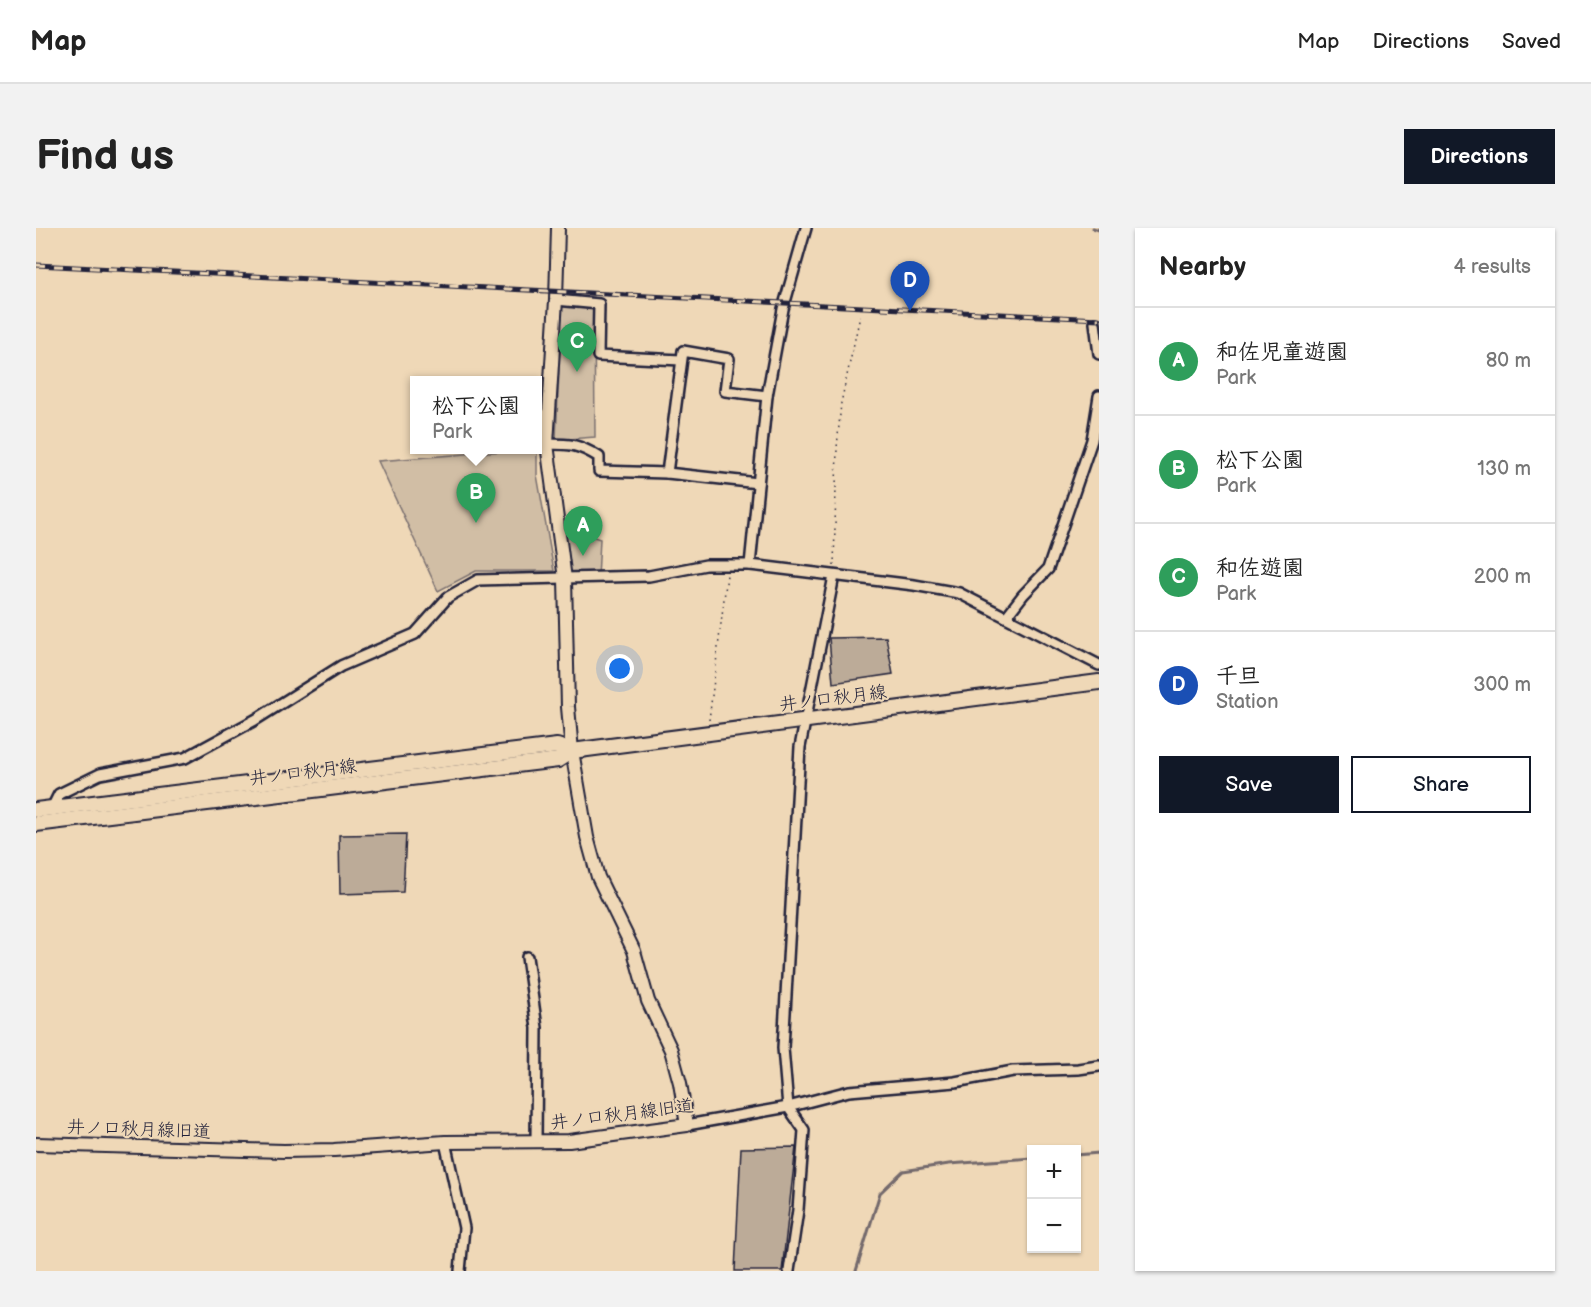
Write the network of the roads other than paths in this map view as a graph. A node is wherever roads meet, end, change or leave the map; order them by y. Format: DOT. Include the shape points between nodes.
graph roads {
  1 [pos="558,228"];
  2 [pos="806,228"];
  3 [pos="556,300"];
  4 [pos="1095,323"];
  5 [pos="1099,354"];
  6 [pos="681,360"];
  7 [pos="767,396"];
  8 [pos="1099,396"];
  9 [pos="547,444"];
  10 [pos="667,473"];
  11 [pos="758,483"];
  12 [pos="750,565"];
  13 [pos="834,576"];
  14 [pos="565,579"];
  15 [pos="1006,617"];
  16 [pos="1099,665"];
  17 [pos="1099,682"];
  18 [pos="806,720"];
  19 [pos="572,751"];
  20 [pos="36,810"];
  21 [pos="54,814"];
  22 [pos="36,824"];
  23 [pos="527,957"];
  24 [pos="1099,1066"];
  25 [pos="788,1107"];
  26 [pos="687,1125"];
  27 [pos="446,1142"];
  28 [pos="536,1142"];
  29 [pos="36,1144"];
  30 [pos="460,1271"];
  31 [pos="789,1271"];
  1 -- 3 [label="street"];
  2 -- 7 [label="street" via="783,309"];
  3 -- 6 [label="street" via="599,304 598,356"];
  3 -- 9 [label="street"];
  4 -- 5 [label="street"];
  6 -- 7 [label="street" via="683,351 729,359 725,391"];
  6 -- 10 [label="street"];
  7 -- 11 [label="street"];
  8 -- 15 [label="street" via="1092,440 1048,569"];
  9 -- 10 [label="street" via="573,444 587,450 599,457 599,471"];
  9 -- 14 [label="street"];
  10 -- 11 [label="street"];
  11 -- 12 [label="street"];
  12 -- 13 [label="street"];
  12 -- 14 [label="street" via="706,565 649,576"];
  13 -- 15 [label="street" via="959,593"];
  13 -- 18 [label="street"];
  14 -- 19 [label="street"];
  14 -- 21 [label="street" via="478,580 448,597 415,634 341,666 255,720 184,758 100,774 59,794"];
  15 -- 16 [label="street"];
  17 -- 18 [label="main road, 井ノ口秋月線"];
  18 -- 19 [label="main road, 井ノ口秋月線"];
  18 -- 25 [label="street" via="800,747 783,1048"];
  19 -- 21 [label="main road, 井ノ口秋月線" via="557,746"];
  19 -- 26 [label="street" via="598,877 634,951 648,1001 671,1050"];
  20 -- 21 [label="main road, 井ノ口秋月線"];
  21 -- 22 [label="main road, 井ノ口秋月線"];
  23 -- 28 [label="street" via="537,1028"];
  24 -- 25 [label="street, 井ノ口秋月線旧道" via="1013,1071 955,1082 849,1091"];
  25 -- 26 [label="street, 井ノ口秋月線旧道"];
  25 -- 31 [label="street" via="804,1130"];
  26 -- 28 [label="street, 井ノ口秋月線旧道" via="569,1142"];
  27 -- 28 [label="street, 井ノ口秋月線旧道"];
  27 -- 29 [label="street, 井ノ口秋月線旧道" via="284,1151"];
  27 -- 30 [label="street" via="464,1228"];
}
